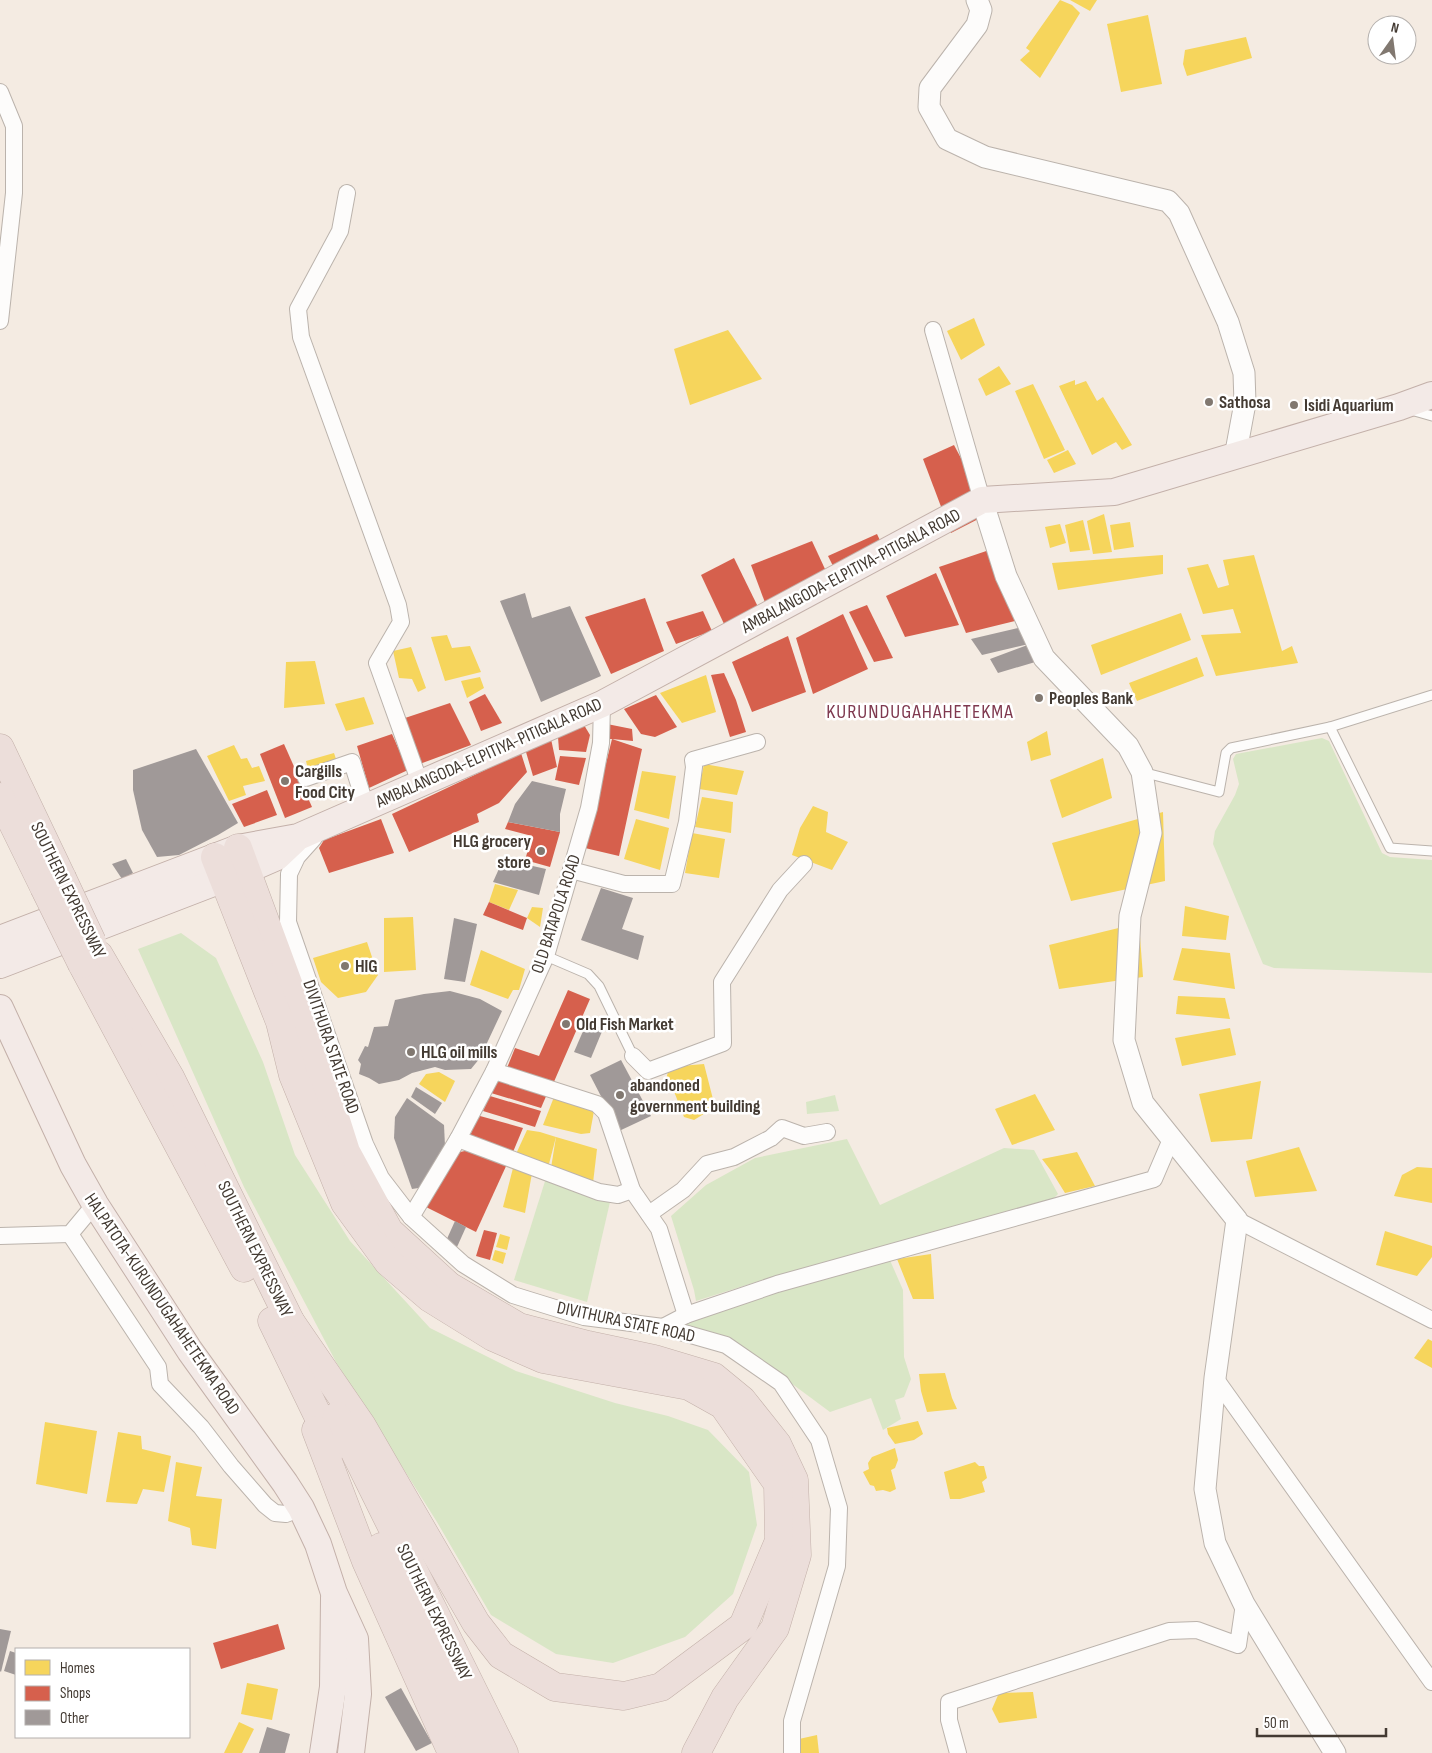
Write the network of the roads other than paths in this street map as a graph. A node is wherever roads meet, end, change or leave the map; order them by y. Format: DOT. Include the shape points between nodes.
graph roads {
  1 [pos="977,0"];
  2 [pos="0,92"];
  3 [pos="347,193"];
  4 [pos="0,320"];
  5 [pos="933,330"];
  6 [pos="1431,412"];
  7 [pos="1235,456"];
  8 [pos="982,500"];
  9 [pos="1432,695"];
  10 [pos="602,704"];
  11 [pos="1330,727"];
  12 [pos="757,742"];
  13 [pos="0,748"];
  14 [pos="1142,772"];
  15 [pos="306,778"];
  16 [pos="420,783"];
  17 [pos="0,797"];
  18 [pos="366,807"];
  19 [pos="328,823"];
  20 [pos="1432,850"];
  21 [pos="231,863"];
  22 [pos="804,864"];
  23 [pos="571,870"];
  24 [pos="53,882"];
  25 [pos="0,939"];
  26 [pos="546,956"];
  27 [pos="0,965"];
  28 [pos="0,1008"];
  29 [pos="633,1056"];
  30 [pos="494,1071"];
  31 [pos="827,1132"];
  32 [pos="1172,1137"];
  33 [pos="458,1139"];
  34 [pos="632,1190"];
  35 [pos="94,1204"];
  36 [pos="649,1214"];
  37 [pos="411,1217"];
  38 [pos="1237,1220"];
  39 [pos="70,1234"];
  40 [pos="0,1236"];
  41 [pos="686,1315"];
  42 [pos="1432,1320"];
  43 [pos="663,1327"];
  44 [pos="285,1329"];
  45 [pos="1215,1378"];
  46 [pos="301,1508"];
  47 [pos="334,1593"];
  48 [pos="1244,1604"];
  49 [pos="1432,1682"];
  50 [pos="323,1753"];
  51 [pos="351,1753"];
  52 [pos="452,1753"];
  53 [pos="479,1753"];
  54 [pos="504,1753"];
  55 [pos="696,1753"];
  56 [pos="792,1753"];
  57 [pos="958,1753"];
  58 [pos="1335,1753"];
  1 -- 7 [label="street" via="981,10 977,25 930,88 928,107 947,140 985,157 1168,201 1179,213 1228,322 1244,373 1245,403"];
  2 -- 4 [label="street" via="14,126 14,193"];
  3 -- 16 [label="street" via="340,231 298,310 300,337 398,605 401,622 377,663"];
  5 -- 8 [label="street"];
  6 -- 7 [label="main road, AMBALANGODA-ELPITIYA-PITIGALA ROAD" via="1399,407"];
  7 -- 8 [label="main road, AMBALANGODA-ELPITIYA-PITIGALA ROAD" via="1114,492"];
  8 -- 10 [label="main road, AMBALANGODA-ELPITIYA-PITIGALA ROAD"];
  8 -- 14 [label="street" via="1006,576 1044,658 1128,746"];
  9 -- 11 [label="lane"];
  10 -- 16 [label="main road, AMBALANGODA-ELPITIYA-PITIGALA ROAD"];
  10 -- 23 [label="street, OLD BATAPOLA ROAD" via="601,743 589,808"];
  11 -- 14 [label="lane" via="1231,748 1226,753 1219,792"];
  11 -- 20 [label="lane" via="1390,848"];
  12 -- 23 [label="street" via="693,760 687,822 672,884 624,884"];
  13 -- 24 [label="highway, SOUTHERN EXPRESSWAY"];
  14 -- 32 [label="street" via="1151,833 1130,916 1124,1040 1143,1103"];
  15 -- 18 [label="street" via="352,762"];
  16 -- 18 [label="main road, AMBALANGODA-ELPITIYA-PITIGALA ROAD"];
  17 -- 24 [label="highway, SOUTHERN EXPRESSWAY"];
  18 -- 19 [label="main road, AMBALANGODA-ELPITIYA-PITIGALA ROAD"];
  19 -- 21 [label="main road, AMBALANGODA-ELPITIYA-PITIGALA ROAD"];
  19 -- 37 [label="street, DIVITHURA STATE ROAD" via="297,857 289,874 288,922 365,1144 381,1178"];
  21 -- 25 [label="main road, AMBALANGODA-ELPITIYA-PITIGALA ROAD"];
  21 -- 27 [label="main road, AMBALANGODA-ELPITIYA-PITIGALA ROAD"];
  21 -- 44 [label="highway" via="280,1022 293,1076 346,1203 388,1262 430,1298 485,1332 543,1359 689,1386 723,1405 778,1484 780,1541 743,1626 661,1687 624,1696 555,1686 501,1654 476,1623 362,1426"];
  21 -- 55 [label="highway" via="319,1068 346,1152 389,1230 449,1286 519,1327 714,1376 742,1400 776,1444 794,1480 797,1555 775,1628 725,1698"];
  22 -- 29 [label="street" via="780,890 722,982 723,1043 648,1070"];
  23 -- 26 [label="street, OLD BATAPOLA ROAD"];
  24 -- 44 [label="highway, SOUTHERN EXPRESSWAY, bridge" via="90,959 170,1077"];
  26 -- 29 [label="lane" via="588,974 600,986"];
  26 -- 30 [label="street, OLD BATAPOLA ROAD"];
  28 -- 35 [label="main road, HALPATOTA-KURUNDUGAHAHETEKMA ROAD"];
  30 -- 33 [label="street, OLD BATAPOLA ROAD"];
  30 -- 34 [label="street" via="597,1104 606,1113"];
  31 -- 36 [label="street" via="804,1136 782,1128 771,1138 734,1157 708,1164 683,1190"];
  32 -- 38 [label="street"];
  32 -- 41 [label="street" via="1154,1179 777,1284"];
  33 -- 34 [label="street" via="599,1192 618,1195"];
  33 -- 37 [label="street, OLD BATAPOLA ROAD"];
  34 -- 36 [label="street"];
  35 -- 39 [label="street"];
  35 -- 46 [label="main road, HALPATOTA-KURUNDUGAHAHETEKMA ROAD" via="190,1351"];
  36 -- 41 [label="street" via="659,1229"];
  37 -- 43 [label="street, DIVITHURA STATE ROAD" via="462,1264 513,1294 584,1316"];
  38 -- 42 [label="street"];
  38 -- 45 [label="street"];
  39 -- 40 [label="street"];
  39 -- 46 [label="street" via="158,1367 160,1384 201,1426 265,1506 275,1513 286,1514"];
  41 -- 43 [label="street"];
  43 -- 56 [label="street, DIVITHURA STATE ROAD" via="726,1345 781,1382 819,1440 840,1508 837,1566 792,1721"];
  44 -- 52 [label="highway" via="366,1561"];
  44 -- 53 [label="highway, SOUTHERN EXPRESSWAY"];
  44 -- 54 [label="highway, SOUTHERN EXPRESSWAY"];
  45 -- 48 [label="street" via="1205,1490 1214,1543"];
  45 -- 49 [label="street"];
  46 -- 47 [label="main road, HALPATOTA-KURUNDUGAHAHETEKMA ROAD" via="318,1544"];
  47 -- 50 [label="main road, HALPATOTA-KURUNDUGAHAHETEKMA ROAD" via="333,1687"];
  47 -- 51 [label="main road, HALPATOTA-KURUNDUGAHAHETEKMA ROAD" via="355,1639 358,1694"];
  48 -- 57 [label="street" via="1238,1644 1197,1630 1169,1631 950,1702 948,1720"];
  48 -- 58 [label="street"];
}
